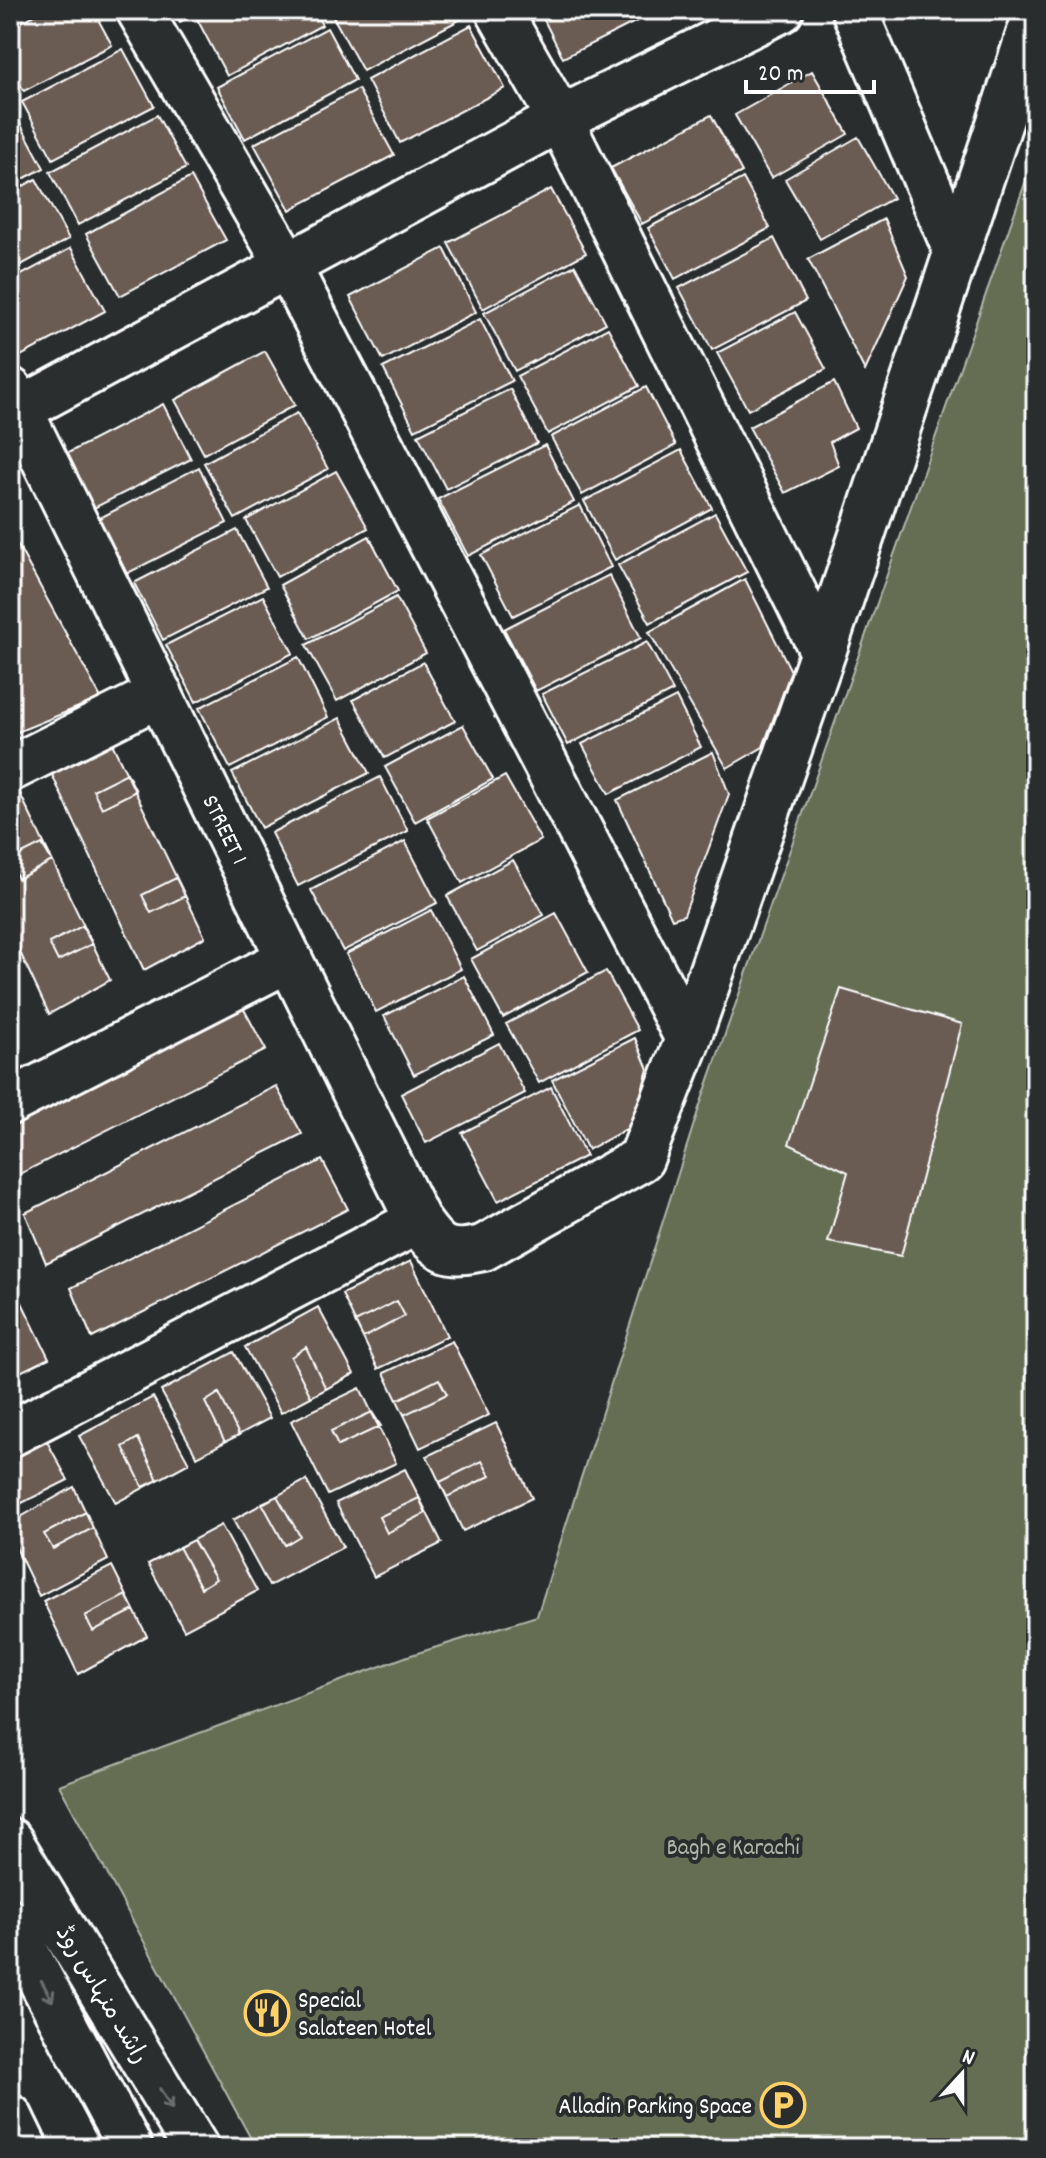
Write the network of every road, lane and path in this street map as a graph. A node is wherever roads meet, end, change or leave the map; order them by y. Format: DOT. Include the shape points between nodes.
graph roads {
  1 [pos="139,10"];
  2 [pos="498,10"];
  3 [pos="781,10"];
  4 [pos="854,10"];
  5 [pos="1036,14"];
  6 [pos="560,119"];
  7 [pos="956,251"];
  8 [pos="288,266"];
  9 [pos="14,405"];
  10 [pos="823,652"];
  11 [pos="160,694"];
  12 [pos="10,769"];
  13 [pos="289,959"];
  14 [pos="688,1039"];
  15 [pos="10,1102"];
  16 [pos="418,1221"];
  17 [pos="10,1434"];
  18 [pos="10,1841"];
  19 [pos="10,1922"];
  20 [pos="10,2117"];
  21 [pos="25,2148"];
  22 [pos="130,2148"];
  23 [pos="196,2148"];
  1 -- 8 [label="street"];
  2 -- 6 [label="street"];
  3 -- 6 [label="street"];
  4 -- 7 [label="street"];
  5 -- 7 [label="street"];
  6 -- 8 [label="street"];
  6 -- 10 [label="street"];
  7 -- 10 [label="street"];
  8 -- 9 [label="street"];
  8 -- 14 [label="street"];
  9 -- 11 [label="street, STREET 1"];
  10 -- 14 [label="street"];
  11 -- 12 [label="street"];
  11 -- 13 [label="street, STREET 1"];
  13 -- 15 [label="street"];
  13 -- 16 [label="street, STREET 1"];
  14 -- 16 [label="street, STREET 1" via="641,1159 483,1248 458,1253 435,1245"];
  16 -- 17 [label="street"];
  18 -- 23 [label="street, راشد منہاس روڈ, one-way"];
  19 -- 22 [label="street, one-way"];
  20 -- 21 [label="street"];
}
